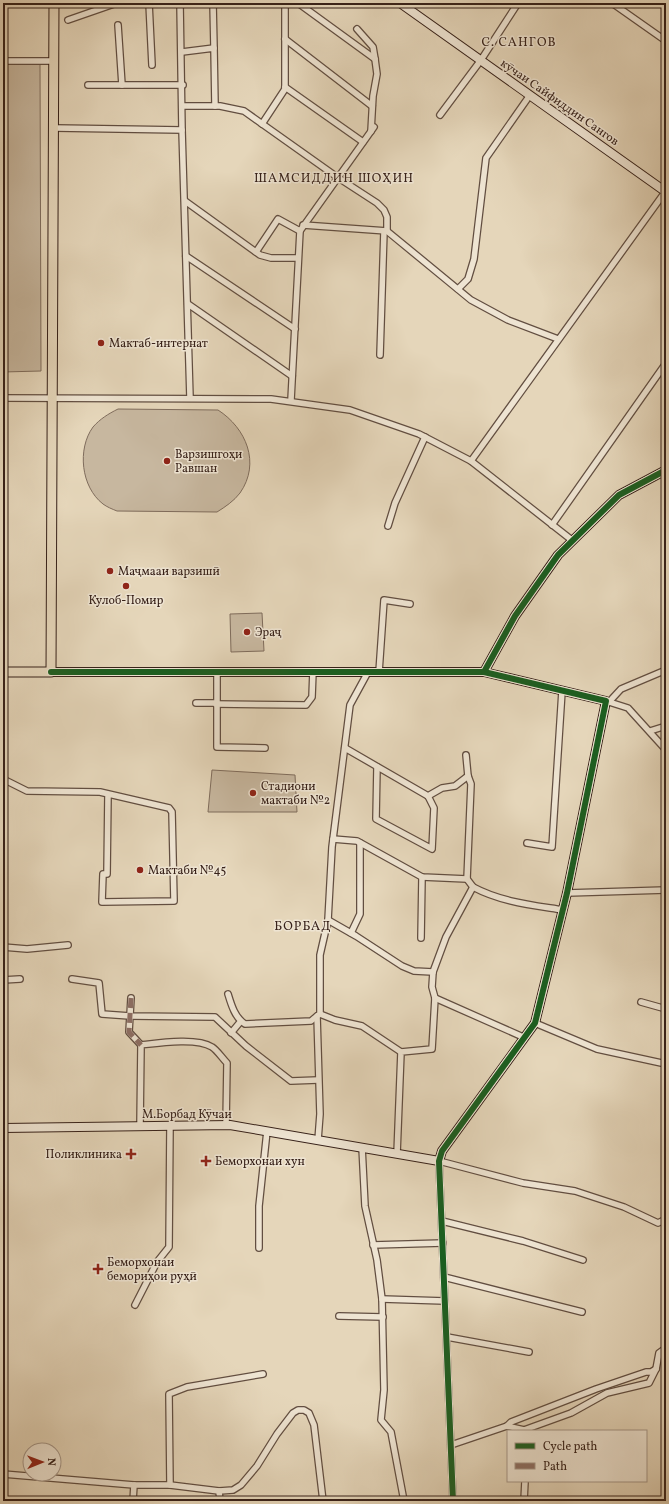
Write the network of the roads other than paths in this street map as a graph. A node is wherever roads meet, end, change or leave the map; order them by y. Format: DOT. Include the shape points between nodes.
graph roads {
  1 [pos="54,3"];
  2 [pos="117,3"];
  3 [pos="149,3"];
  4 [pos="180,3"];
  5 [pos="213,3"];
  6 [pos="285,3"];
  7 [pos="298,3"];
  8 [pos="400,3"];
  9 [pos="518,3"];
  10 [pos="612,3"];
  11 [pos="68,20"];
  12 [pos="118,25"];
  13 [pos="357,29"];
  14 [pos="285,39"];
  15 [pos="666,41"];
  16 [pos="214,48"];
  17 [pos="182,52"];
  18 [pos="375,59"];
  19 [pos="481,60"];
  20 [pos="3,61"];
  21 [pos="54,61"];
  22 [pos="152,65"];
  23 [pos="88,85"];
  24 [pos="122,85"];
  25 [pos="182,85"];
  26 [pos="286,86"];
  27 [pos="530,95"];
  28 [pos="183,106"];
  29 [pos="215,106"];
  30 [pos="372,106"];
  31 [pos="440,115"];
  32 [pos="262,124"];
  33 [pos="55,128"];
  34 [pos="182,130"];
  35 [pos="363,142"];
  36 [pos="337,177"];
  37 [pos="666,192"];
  38 [pos="185,201"];
  39 [pos="303,225"];
  40 [pos="300,231"];
  41 [pos="385,231"];
  42 [pos="256,252"];
  43 [pos="186,256"];
  44 [pos="298,258"];
  45 [pos="458,289"];
  46 [pos="188,304"];
  47 [pos="294,329"];
  48 [pos="558,339"];
  49 [pos="380,354"];
  50 [pos="666,363"];
  51 [pos="292,376"];
  52 [pos="54,397"];
  53 [pos="3,398"];
  54 [pos="190,398"];
  55 [pos="291,400"];
  56 [pos="425,437"];
  57 [pos="471,460"];
  58 [pos="666,470"];
  59 [pos="552,524"];
  60 [pos="388,526"];
  61 [pos="573,541"];
  62 [pos="410,604"];
  63 [pos="217,670"];
  64 [pos="666,670"];
  65 [pos="313,671"];
  66 [pos="3,672"];
  67 [pos="51,672"];
  68 [pos="368,672"];
  69 [pos="379,672"];
  70 [pos="484,672"];
  71 [pos="562,691"];
  72 [pos="607,701"];
  73 [pos="196,704"];
  74 [pos="216,704"];
  75 [pos="666,726"];
  76 [pos="650,731"];
  77 [pos="265,748"];
  78 [pos="345,748"];
  79 [pos="666,750"];
  80 [pos="466,755"];
  81 [pos="377,766"];
  82 [pos="468,776"];
  83 [pos="3,779"];
  84 [pos="108,794"];
  85 [pos="428,796"];
  86 [pos="333,839"];
  87 [pos="360,843"];
  88 [pos="527,843"];
  89 [pos="422,877"];
  90 [pos="467,879"];
  91 [pos="473,887"];
  92 [pos="666,890"];
  93 [pos="567,893"];
  94 [pos="563,910"];
  95 [pos="328,920"];
  96 [pos="351,933"];
  97 [pos="421,938"];
  98 [pos="68,945"];
  99 [pos="3,947"];
  100 [pos="433,972"];
  101 [pos="72,979"];
  102 [pos="3,980"];
  103 [pos="20,980"];
  104 [pos="228,994"];
  105 [pos="131,998"];
  106 [pos="436,998"];
  107 [pos="641,1002"];
  108 [pos="666,1009"];
  109 [pos="318,1015"];
  110 [pos="130,1016"];
  111 [pos="241,1021"];
  112 [pos="535,1023"];
  113 [pos="231,1033"];
  114 [pos="523,1037"];
  115 [pos="140,1045"];
  116 [pos="401,1052"];
  117 [pos="666,1064"];
  118 [pos="318,1080"];
  119 [pos="170,1125"];
  120 [pos="226,1125"];
  121 [pos="140,1126"];
  122 [pos="3,1128"];
  123 [pos="267,1131"];
  124 [pos="318,1140"];
  125 [pos="362,1147"];
  126 [pos="397,1154"];
  127 [pos="439,1160"];
  128 [pos="666,1219"];
  129 [pos="442,1221"];
  130 [pos="443,1243"];
  131 [pos="373,1245"];
  132 [pos="259,1248"];
  133 [pos="583,1260"];
  134 [pos="444,1277"];
  135 [pos="382,1299"];
  136 [pos="445,1301"];
  137 [pos="135,1305"];
  138 [pos="582,1312"];
  139 [pos="339,1316"];
  140 [pos="383,1317"];
  141 [pos="447,1336"];
  142 [pos="666,1348"];
  143 [pos="529,1352"];
  144 [pos="656,1369"];
  145 [pos="263,1374"];
  146 [pos="506,1426"];
  147 [pos="520,1430"];
  148 [pos="527,1430"];
  149 [pos="451,1445"];
  150 [pos="3,1474"];
  151 [pos="525,1482"];
  152 [pos="134,1485"];
  153 [pos="170,1485"];
  154 [pos="219,1491"];
  155 [pos="133,1501"];
  156 [pos="220,1501"];
  157 [pos="323,1501"];
  158 [pos="404,1501"];
  159 [pos="453,1501"];
  160 [pos="524,1501"];
  1 -- 21 [label="main road"];
  2 -- 11 [label="street"];
  3 -- 22 [label="street"];
  4 -- 17 [label="street"];
  5 -- 16 [label="street"];
  6 -- 14 [label="street"];
  7 -- 18 [label="street"];
  8 -- 19 [label="street, кӯчаи Сайфиддин Сангов"];
  9 -- 19 [label="street"];
  10 -- 15 [label="street"];
  12 -- 24 [label="street"];
  13 -- 18 [label="street" via="373,47"];
  14 -- 26 [label="street"];
  14 -- 30 [label="street"];
  16 -- 17 [label="street"];
  16 -- 29 [label="street"];
  17 -- 25 [label="street"];
  18 -- 30 [label="street" via="377,74"];
  19 -- 27 [label="street, кӯчаи Сайфиддин Сангов"];
  19 -- 31 [label="street"];
  20 -- 21 [label="street"];
  21 -- 33 [label="main road"];
  23 -- 24 [label="street"];
  24 -- 25 [label="street"];
  25 -- 28 [label="street"];
  26 -- 32 [label="street"];
  26 -- 35 [label="street"];
  27 -- 37 [label="street, кӯчаи Сайфиддин Сангов"];
  27 -- 45 [label="street" via="486,158 474,259 468,279"];
  28 -- 29 [label="street"];
  28 -- 34 [label="street"];
  29 -- 32 [label="street" via="244,110"];
  30 -- 35 [label="street" via="372,129"];
  32 -- 36 [label="street"];
  33 -- 34 [label="street"];
  33 -- 52 [label="main road"];
  34 -- 38 [label="street"];
  35 -- 36 [label="street"];
  36 -- 39 [label="street"];
  36 -- 41 [label="street" via="377,202 387,217"];
  37 -- 48 [label="street"];
  38 -- 42 [label="street"];
  38 -- 43 [label="street"];
  39 -- 40 [label="street"];
  39 -- 41 [label="street"];
  40 -- 42 [label="street" via="278,219"];
  40 -- 44 [label="street"];
  41 -- 45 [label="street"];
  41 -- 49 [label="street"];
  42 -- 44 [label="street" via="265,257"];
  43 -- 46 [label="street"];
  43 -- 47 [label="street"];
  44 -- 47 [label="street"];
  45 -- 48 [label="street" via="471,300 508,320"];
  46 -- 51 [label="street"];
  46 -- 54 [label="street"];
  47 -- 51 [label="street"];
  48 -- 57 [label="street"];
  50 -- 59 [label="street"];
  51 -- 55 [label="street"];
  52 -- 53 [label="street"];
  52 -- 54 [label="street"];
  52 -- 67 [label="main road"];
  54 -- 55 [label="street"];
  55 -- 56 [label="street" via="350,410"];
  56 -- 57 [label="street"];
  56 -- 60 [label="street" via="395,503"];
  57 -- 59 [label="street"];
  58 -- 61 [label="street" via="619,495"];
  59 -- 61 [label="street"];
  61 -- 70 [label="street" via="558,555 515,616"];
  62 -- 69 [label="street" via="384,600"];
  63 -- 65 [label="street"];
  63 -- 67 [label="street"];
  63 -- 74 [label="street"];
  64 -- 72 [label="street" via="637,680"];
  65 -- 68 [label="street"];
  65 -- 74 [label="street" via="312,697 306,705"];
  66 -- 67 [label="main road"];
  68 -- 69 [label="street"];
  68 -- 78 [label="street" via="350,705"];
  69 -- 70 [label="street"];
  70 -- 71 [label="street"];
  71 -- 72 [label="street"];
  71 -- 88 [label="street" via="552,847"];
  72 -- 76 [label="street" via="628,708"];
  72 -- 93 [label="street"];
  73 -- 74 [label="street"];
  74 -- 77 [label="street" via="217,747"];
  75 -- 76 [label="street"];
  76 -- 79 [label="street"];
  78 -- 81 [label="street"];
  78 -- 86 [label="street"];
  80 -- 82 [label="street"];
  81 -- 85 [label="street"];
  81 -- 85 [label="street" via="376,819 432,849 434,808"];
  82 -- 85 [label="street" via="454,786 442,788"];
  82 -- 90 [label="street" via="471,784"];
  83 -- 84 [label="street" via="27,791"];
  84 -- 84 [label="street" via="169,808 172,812 174,901 102,902 103,874 107,874"];
  86 -- 87 [label="street"];
  86 -- 95 [label="street"];
  87 -- 89 [label="street"];
  87 -- 96 [label="street" via="360,914"];
  89 -- 90 [label="street"];
  89 -- 97 [label="street"];
  90 -- 91 [label="street"];
  91 -- 94 [label="street" via="490,896 512,902"];
  91 -- 100 [label="street" via="446,937"];
  92 -- 93 [label="street"];
  93 -- 94 [label="street"];
  94 -- 112 [label="street"];
  95 -- 96 [label="street"];
  95 -- 109 [label="street" via="320,955"];
  96 -- 100 [label="street" via="402,966 414,971"];
  98 -- 99 [label="street" via="27,949"];
  100 -- 106 [label="street" via="432,987"];
  101 -- 110 [label="street" via="99,983 102,1014"];
  102 -- 103 [label="street"];
  104 -- 111 [label="street" via="231,1006"];
  105 -- 110 [label="street"];
  106 -- 114 [label="street"];
  106 -- 116 [label="street" via="432,1049"];
  107 -- 108 [label="street"];
  109 -- 111 [label="street" via="311,1021 259,1024 245,1024"];
  109 -- 116 [label="street" via="362,1026"];
  109 -- 118 [label="street"];
  110 -- 113 [label="street" via="215,1017"];
  110 -- 115 [label="street" via="129,1032"];
  111 -- 113 [label="street"];
  112 -- 114 [label="street"];
  112 -- 117 [label="street" via="597,1049"];
  113 -- 118 [label="street" via="291,1081"];
  114 -- 127 [label="street" via="442,1151"];
  115 -- 120 [label="street" via="196,1042 211,1046 227,1063"];
  115 -- 121 [label="street"];
  116 -- 126 [label="street"];
  118 -- 124 [label="street"];
  119 -- 120 [label="street, М.Борбад Кӯчаи"];
  119 -- 121 [label="street, М.Борбад Кӯчаи"];
  119 -- 137 [label="street" via="169,1247 157,1262"];
  120 -- 123 [label="street, М.Борбад Кӯчаи"];
  121 -- 122 [label="street, М.Борбад Кӯчаи"];
  123 -- 124 [label="street, М.Борбад Кӯчаи"];
  123 -- 132 [label="street" via="259,1206"];
  124 -- 125 [label="street, М.Борбад Кӯчаи"];
  125 -- 126 [label="street, М.Борбад Кӯчаи"];
  125 -- 131 [label="street" via="365,1206"];
  126 -- 127 [label="street, М.Борбад Кӯчаи"];
  127 -- 128 [label="street" via="523,1183 575,1191 624,1207 658,1223"];
  127 -- 129 [label="street"];
  129 -- 130 [label="street"];
  129 -- 133 [label="street" via="523,1241"];
  130 -- 131 [label="street"];
  130 -- 134 [label="street"];
  131 -- 135 [label="street"];
  134 -- 136 [label="street"];
  134 -- 138 [label="street"];
  135 -- 136 [label="street"];
  135 -- 140 [label="street"];
  136 -- 141 [label="street"];
  139 -- 140 [label="street"];
  140 -- 158 [label="street" via="384,1390 381,1420 391,1432"];
  141 -- 143 [label="street"];
  141 -- 149 [label="street"];
  142 -- 144 [label="street" via="659,1353"];
  144 -- 146 [label="street" via="596,1389"];
  144 -- 148 [label="street" via="649,1383 607,1393 571,1413"];
  145 -- 153 [label="street" via="187,1386 169,1394"];
  146 -- 147 [label="street"];
  146 -- 149 [label="street"];
  149 -- 159 [label="street"];
  150 -- 152 [label="street"];
  151 -- 160 [label="street"];
  152 -- 153 [label="street"];
  152 -- 155 [label="street"];
  153 -- 154 [label="street"];
  154 -- 156 [label="street"];
  154 -- 157 [label="street" via="233,1490 241,1485 293,1414 298,1410 304,1410 309,1413 314,1425"];
}
